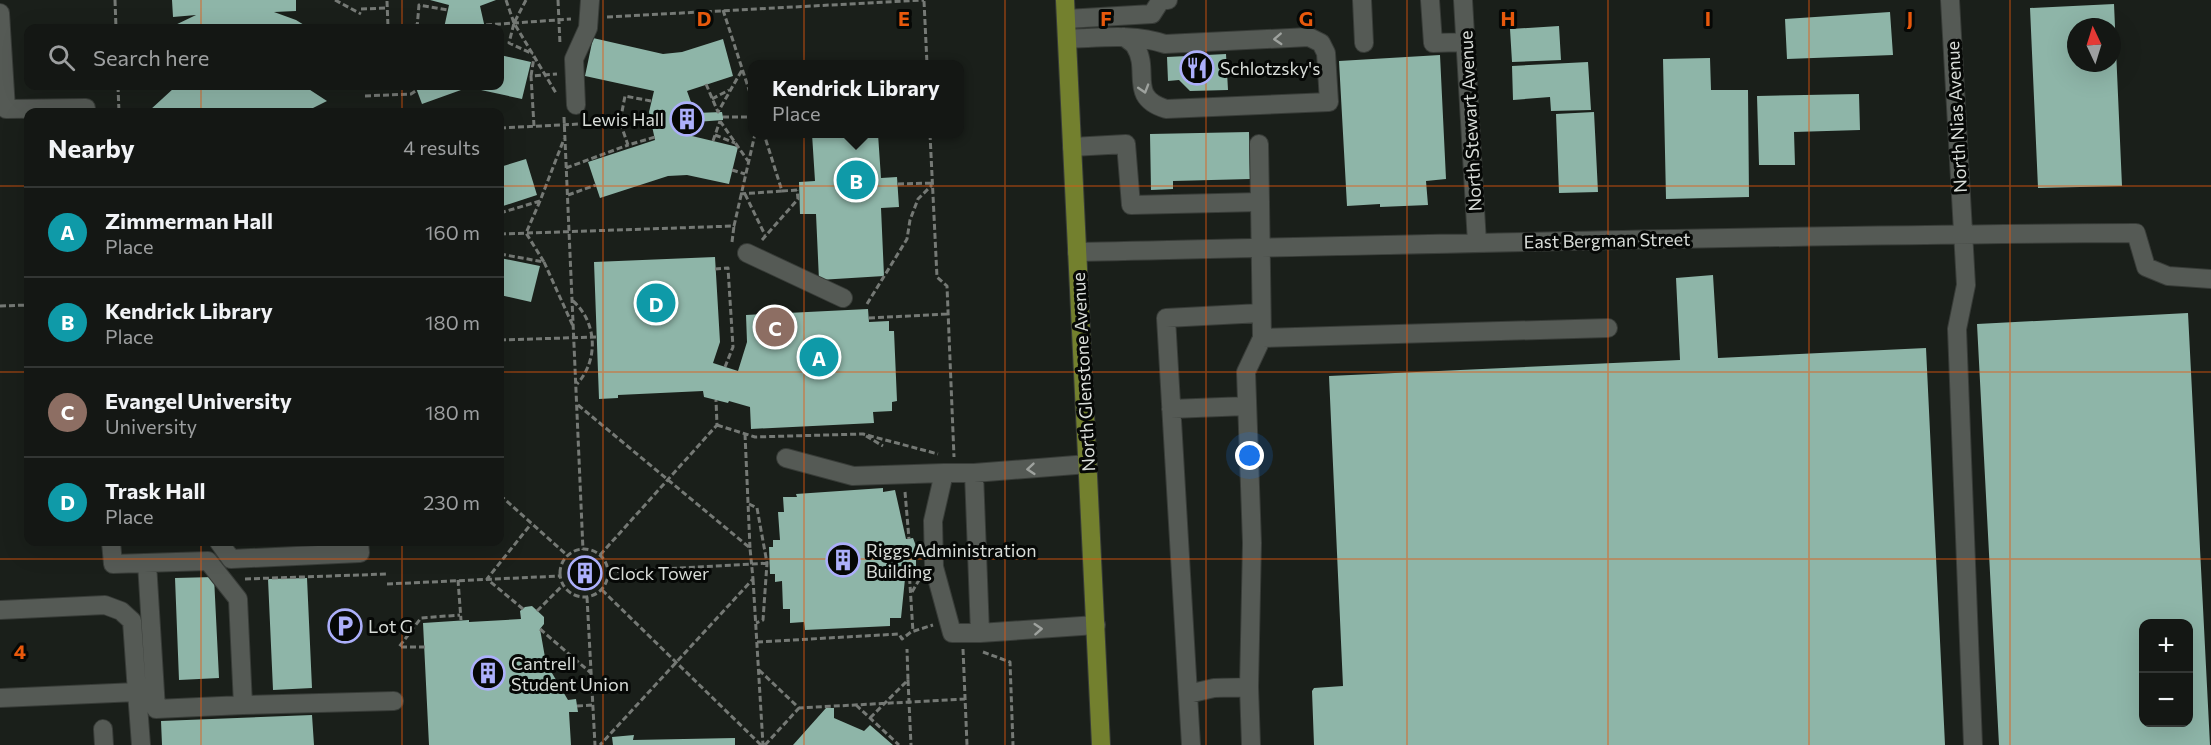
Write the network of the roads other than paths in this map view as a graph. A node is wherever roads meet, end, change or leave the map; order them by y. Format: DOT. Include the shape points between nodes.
graph roads {
  1 [pos="1065,0"];
  2 [pos="1168,0"];
  3 [pos="1362,0"];
  4 [pos="1430,0"];
  5 [pos="1463,0"];
  6 [pos="1950,0"];
  7 [pos="589,9"];
  8 [pos="0,13"];
  9 [pos="1066,19"];
  10 [pos="1124,37"];
  11 [pos="1067,39"];
  12 [pos="1465,42"];
  13 [pos="1364,43"];
  14 [pos="24,109"];
  15 [pos="570,110"];
  16 [pos="1259,144"];
  17 [pos="1072,147"];
  18 [pos="1260,202"];
  19 [pos="1962,234"];
  20 [pos="1477,243"];
  21 [pos="1261,248"];
  22 [pos="1077,252"];
  23 [pos="747,253"];
  24 [pos="2211,279"];
  25 [pos="843,298"];
  26 [pos="1261,313"];
  27 [pos="1608,328"];
  28 [pos="1262,338"];
  29 [pos="1247,406"];
  30 [pos="1171,409"];
  31 [pos="786,458"];
  32 [pos="1088,464"];
  33 [pos="951,468"];
  34 [pos="974,473"];
  35 [pos="111,546"];
  36 [pos="222,546"];
  37 [pos="359,546"];
  38 [pos="147,563"];
  39 [pos="0,610"];
  40 [pos="1096,625"];
  41 [pos="974,639"];
  42 [pos="1249,687"];
  43 [pos="137,692"];
  44 [pos="1188,694"];
  45 [pos="0,698"];
  46 [pos="394,701"];
  47 [pos="243,705"];
  48 [pos="141,745"];
  49 [pos="1101,745"];
  50 [pos="1191,745"];
  51 [pos="1251,745"];
  52 [pos="1973,745"];
  1 -- 9 [label="main road, North Glenstone Avenue"];
  2 -- 9 [label="street" via="1161,0 1152,14"];
  3 -- 13 [label="street"];
  4 -- 12 [label="street" via="1433,43"];
  5 -- 12 [label="street, North Stewart Avenue"];
  6 -- 19 [label="street, North Nias Avenue"];
  7 -- 15 [label="street" via="588,28 574,59"];
  8 -- 14 [label="street" via="6,109"];
  9 -- 11 [label="main road, North Glenstone Avenue"];
  10 -- 10 [label="street, one-way" via="1135,45 1140,58 1144,96 1166,109 1329,102 1326,53 1321,43 1309,37 1165,44 1145,37"];
  10 -- 11 [label="street"];
  11 -- 17 [label="main road, North Glenstone Avenue"];
  12 -- 20 [label="street, North Stewart Avenue"];
  16 -- 18 [label="street"];
  17 -- 18 [label="street" via="1126,144 1131,205"];
  17 -- 22 [label="main road, North Glenstone Avenue"];
  18 -- 21 [label="street"];
  19 -- 20 [label="street, East Bergman Street"];
  19 -- 24 [label="street, East Bergman Street" via="2136,232 2146,267 2168,276"];
  19 -- 52 [label="street, North Nias Avenue" via="1966,285 1957,328"];
  20 -- 21 [label="street, East Bergman Street"];
  21 -- 22 [label="street, East Bergman Street"];
  21 -- 26 [label="street"];
  22 -- 32 [label="main road, North Glenstone Avenue"];
  23 -- 25 [label="street"];
  26 -- 28 [label="street"];
  26 -- 30 [label="street" via="1166,318"];
  27 -- 28 [label="street"];
  28 -- 29 [label="street" via="1246,372"];
  29 -- 30 [label="street"];
  29 -- 42 [label="street" via="1252,543"];
  30 -- 44 [label="street"];
  31 -- 33 [label="street" via="853,476"];
  32 -- 34 [label="street, one-way"];
  32 -- 40 [label="main road, North Glenstone Avenue"];
  33 -- 34 [label="street"];
  33 -- 41 [label="street" via="933,521 934,567 952,633"];
  34 -- 41 [label="street"];
  35 -- 38 [label="street" via="113,564"];
  36 -- 37 [label="street" via="231,559 360,553"];
  38 -- 47 [label="street" via="208,561 238,599"];
  38 -- 47 [label="street" via="156,709"];
  39 -- 43 [label="street" via="105,605 121,611 132,621"];
  41 -- 40 [label="street, one-way"];
  40 -- 49 [label="main road, North Glenstone Avenue"];
  42 -- 44 [label="street"];
  42 -- 51 [label="street"];
  43 -- 45 [label="street"];
  43 -- 48 [label="street"];
  44 -- 50 [label="street"];
  46 -- 47 [label="street"];
}
